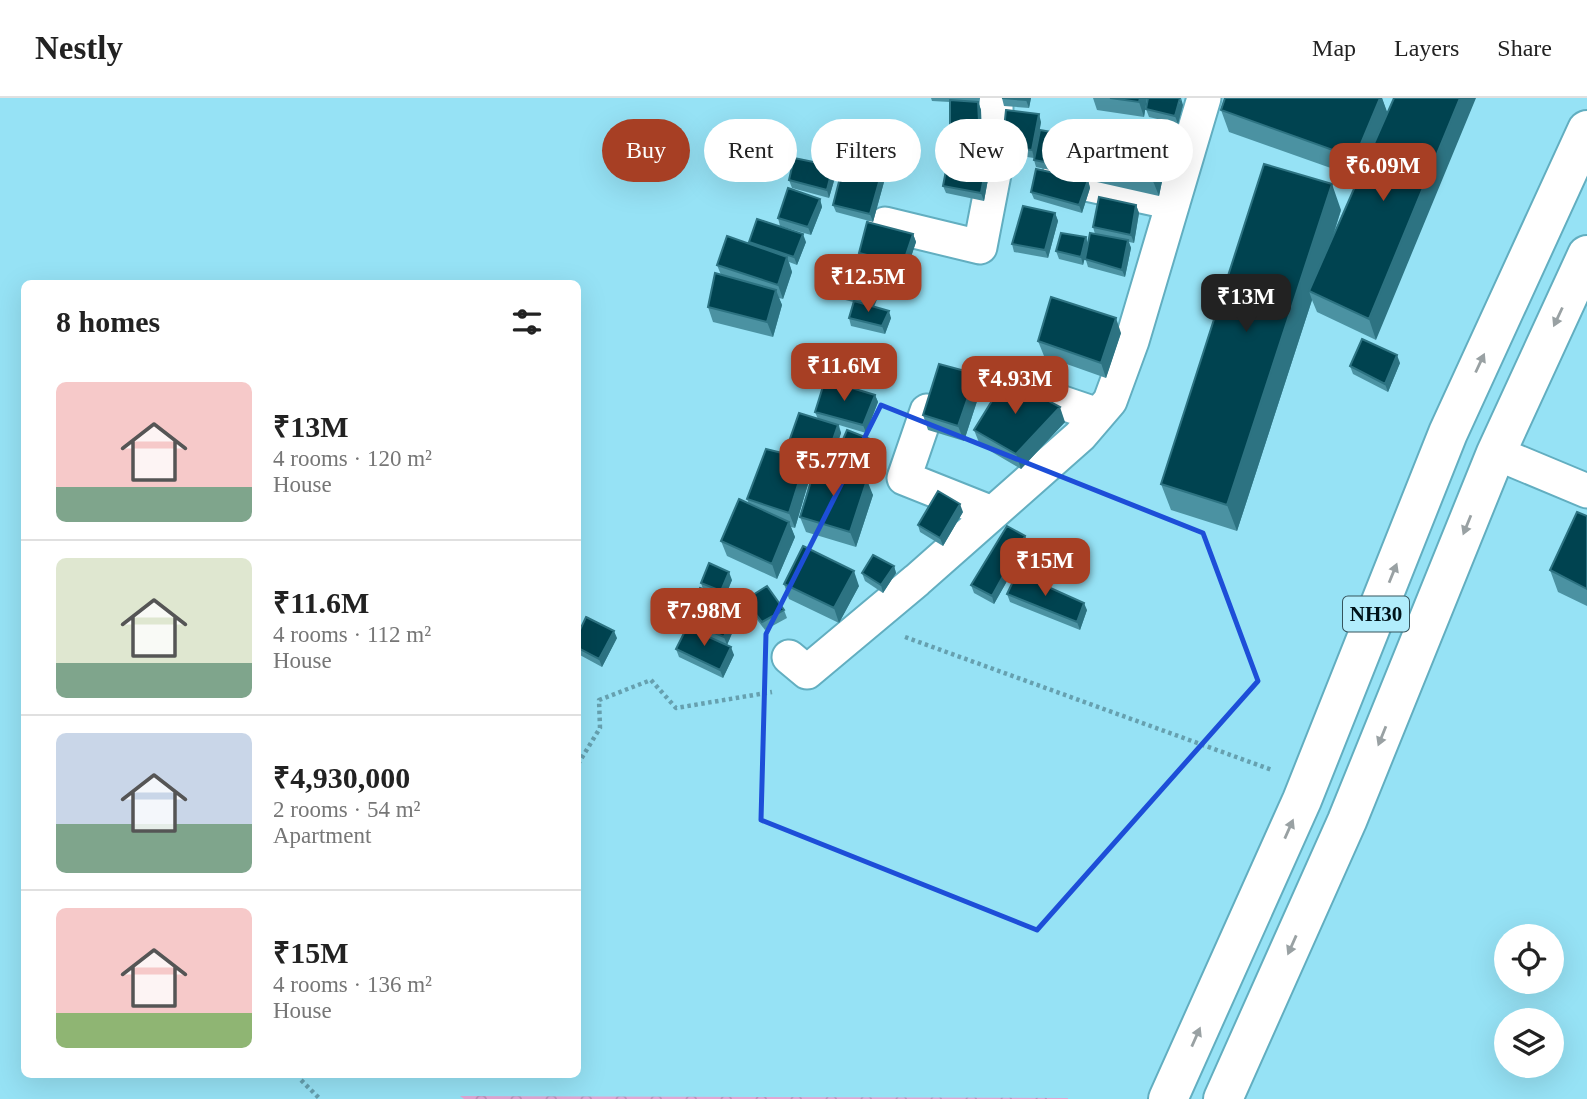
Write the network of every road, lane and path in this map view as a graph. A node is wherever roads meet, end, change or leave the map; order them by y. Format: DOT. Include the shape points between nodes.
graph roads {
  1 [pos="996,98"];
  2 [pos="1204,98"];
  3 [pos="1587,130"];
  4 [pos="1076,182"];
  5 [pos="1173,203"];
  6 [pos="885,224"];
  7 [pos="1587,255"];
  8 [pos="983,376"];
  9 [pos="927,411"];
  10 [pos="1098,415"];
  11 [pos="1496,453"];
  12 [pos="1587,491"];
  13 [pos="992,513"];
  14 [pos="866,623"];
  15 [pos="789,657"];
  16 [pos="581,759"];
  17 [pos="1309,783"];
  18 [pos="299,1078"];
  19 [pos="320,1099"];
  20 [pos="1168,1099"];
  21 [pos="1223,1099"];
  1 -- 6 [label="street" via="996,163 980,247"];
  2 -- 5 [label="street"];
  17 -- 3 [label="highway, NH30, one-way" via="1448,433"];
  4 -- 5 [label="street"];
  5 -- 10 [label="street" via="1128,353 1110,401"];
  7 -- 11 [label="highway, NH30, one-way"];
  8 -- 10 [label="street"];
  9 -- 13 [label="street" via="904,478"];
  10 -- 13 [label="street"];
  11 -- 12 [label="street"];
  11 -- 21 [label="highway, NH30, one-way" via="1348,821"];
  13 -- 14 [label="street"];
  14 -- 15 [label="street" via="807,672"];
  14 -- 17 [label="path"];
  15 -- 16 [label="path" via="784,690 676,708 651,680 598,700 600,728"];
  20 -- 17 [label="highway, NH30, one-way"];
  18 -- 19 [label="path"];
}
